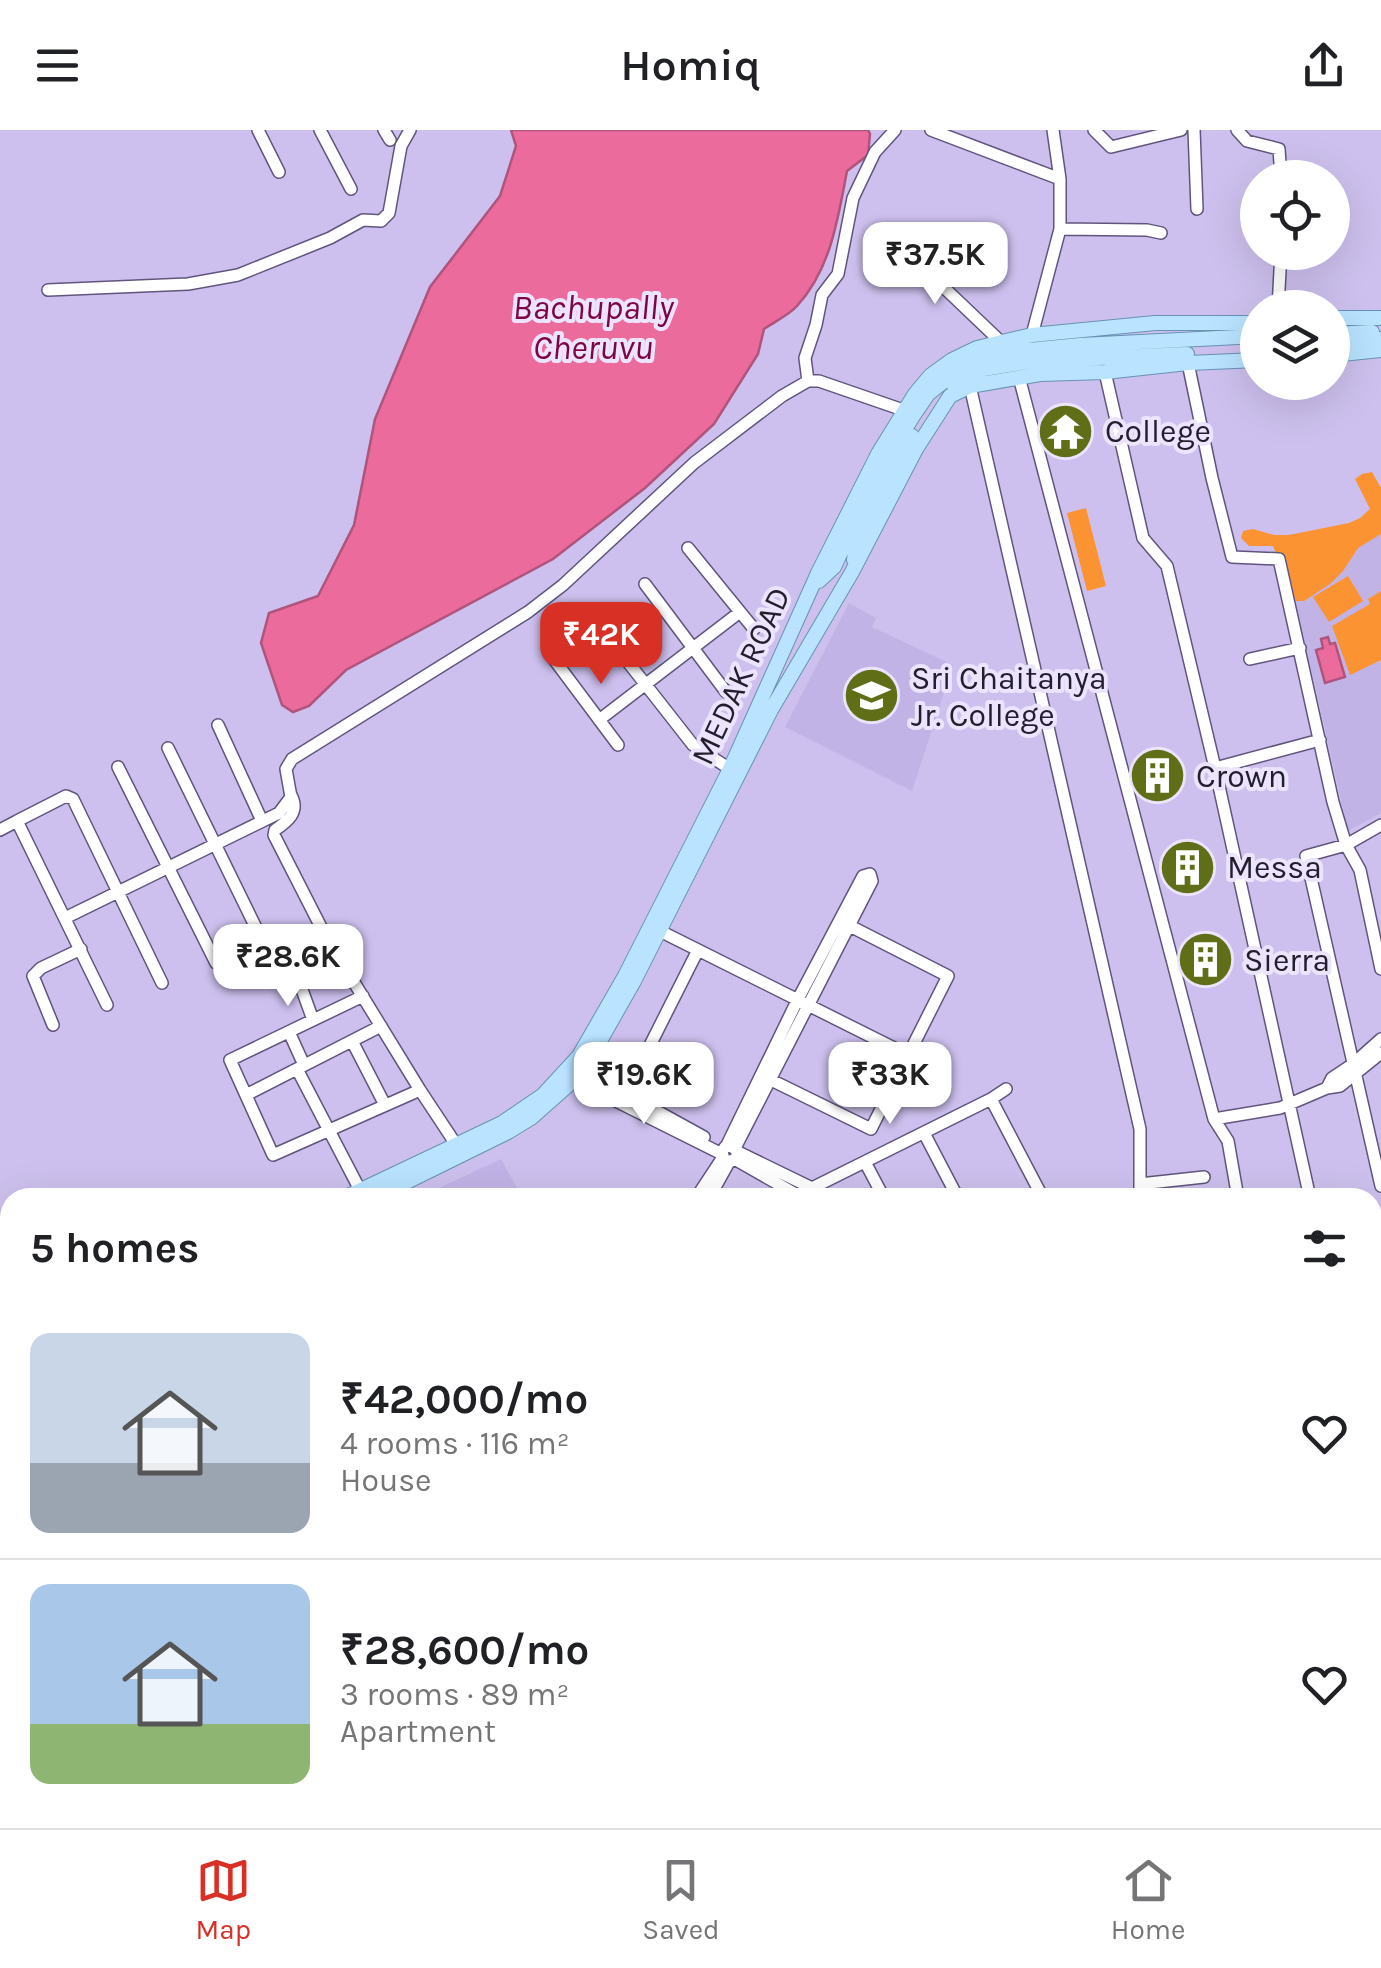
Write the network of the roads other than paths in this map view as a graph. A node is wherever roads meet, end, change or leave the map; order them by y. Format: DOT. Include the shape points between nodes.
graph roads {
  1 [pos="258,130"];
  2 [pos="320,130"];
  3 [pos="410,130"];
  4 [pos="895,130"];
  5 [pos="931,130"];
  6 [pos="1053,130"];
  7 [pos="1094,130"];
  8 [pos="1181,130"];
  9 [pos="1194,130"];
  10 [pos="1237,130"];
  11 [pos="1149,133"];
  12 [pos="968,136"];
  13 [pos="1280,160"];
  14 [pos="278,172"];
  15 [pos="1060,179"];
  16 [pos="351,189"];
  17 [pos="1197,209"];
  18 [pos="1060,229"];
  19 [pos="1161,233"];
  20 [pos="876,268"];
  21 [pos="48,290"];
  22 [pos="1350,318"];
  23 [pos="1381,318"];
  24 [pos="1240,323"];
  25 [pos="1381,332"];
  26 [pos="1350,333"];
  27 [pos="1032,334"];
  28 [pos="1240,337"];
  29 [pos="1381,340"];
  30 [pos="1000,342"];
  31 [pos="1350,344"];
  32 [pos="1381,350"];
  33 [pos="1240,352"];
  34 [pos="1350,353"];
  35 [pos="1240,361"];
  36 [pos="1188,363"];
  37 [pos="1104,372"];
  38 [pos="1019,378"];
  39 [pos="808,381"];
  40 [pos="970,386"];
  41 [pos="906,411"];
  42 [pos="688,548"];
  43 [pos="852,572"];
  44 [pos="646,584"];
  45 [pos="811,588"];
  46 [pos="740,612"];
  47 [pos="595,620"];
  48 [pos="754,630"];
  49 [pos="694,648"];
  50 [pos="1300,648"];
  51 [pos="550,654"];
  52 [pos="1250,659"];
  53 [pos="646,684"];
  54 [pos="726,692"];
  55 [pos="599,720"];
  56 [pos="218,726"];
  57 [pos="1320,740"];
  58 [pos="618,745"];
  59 [pos="168,748"];
  60 [pos="118,767"];
  61 [pos="1216,768"];
  62 [pos="730,769"];
  63 [pos="291,795"];
  64 [pos="17,821"];
  65 [pos="262,821"];
  66 [pos="1381,824"];
  67 [pos="0,830"];
  68 [pos="215,844"];
  69 [pos="1346,845"];
  70 [pos="168,868"];
  71 [pos="117,893"];
  72 [pos="65,918"];
  73 [pos="660,931"];
  74 [pos="325,935"];
  75 [pos="262,940"];
  76 [pos="81,949"];
  77 [pos="698,950"];
  78 [pos="216,963"];
  79 [pos="344,965"];
  80 [pos="1381,969"];
  81 [pos="300,982"];
  82 [pos="162,983"];
  83 [pos="363,996"];
  84 [pos="108,1004"];
  85 [pos="802,1004"];
  86 [pos="313,1020"];
  87 [pos="54,1026"];
  88 [pos="381,1026"];
  89 [pos="289,1032"];
  90 [pos="1381,1039"];
  91 [pos="352,1041"];
  92 [pos="1381,1053"];
  93 [pos="908,1055"];
  94 [pos="300,1067"];
  95 [pos="1354,1068"];
  96 [pos="576,1077"];
  97 [pos="765,1078"];
  98 [pos="1006,1089"];
  99 [pos="420,1090"];
  100 [pos="246,1094"];
  101 [pos="623,1099"];
  102 [pos="991,1100"];
  103 [pos="385,1105"];
  104 [pos="1288,1106"];
  105 [pos="1214,1118"];
  106 [pos="329,1130"];
  107 [pos="924,1132"];
  108 [pos="456,1146"];
  109 [pos="729,1153"];
  110 [pos="865,1162"];
  111 [pos="1204,1177"];
  112 [pos="1381,1186"];
  113 [pos="363,1188"];
  114 [pos="378,1188"];
  115 [pos="381,1188"];
  116 [pos="703,1188"];
  117 [pos="713,1188"];
  118 [pos="792,1188"];
  119 [pos="818,1188"];
  120 [pos="879,1188"];
  121 [pos="953,1188"];
  122 [pos="1038,1188"];
  123 [pos="1140,1188"];
  124 [pos="1154,1188"];
  125 [pos="1236,1188"];
  126 [pos="1308,1188"];
  1 -- 14 [label="street"];
  2 -- 16 [label="street"];
  3 -- 21 [label="street" via="382,221 362,220 238,274 188,284"];
  4 -- 39 [label="street" via="875,152 853,198 838,274 822,295 805,358"];
  5 -- 12 [label="street"];
  6 -- 15 [label="street"];
  7 -- 11 [label="street" via="1112,147"];
  8 -- 11 [label="street"];
  9 -- 17 [label="street"];
  10 -- 13 [label="street" via="1248,141 1279,149"];
  12 -- 15 [label="street" via="1000,158"];
  15 -- 18 [label="street"];
  18 -- 19 [label="street"];
  18 -- 27 [label="street"];
  20 -- 30 [label="street" via="935,279"];
  22 -- 23 [label="main road"];
  24 -- 27 [label="main road, MEDAK ROAD"];
  25 -- 26 [label="main road"];
  27 -- 30 [label="main road, MEDAK ROAD"];
  28 -- 45 [label="main road" via="1018,351 952,374 928,394 876,476 834,567"];
  29 -- 31 [label="main road"];
  30 -- 41 [label="main road, MEDAK ROAD" via="976,348 930,376"];
  32 -- 34 [label="main road"];
  33 -- 43 [label="main road" via="984,369 937,397 922,416 856,543"];
  35 -- 36 [label="main road"];
  36 -- 37 [label="main road"];
  36 -- 50 [label="street" via="1232,557 1280,560"];
  37 -- 38 [label="main road"];
  37 -- 61 [label="street" via="1143,538 1167,566"];
  38 -- 40 [label="main road"];
  38 -- 105 [label="street"];
  39 -- 41 [label="street"];
  39 -- 63 [label="street" via="694,464 528,612 292,759 286,769"];
  40 -- 43 [label="main road, MEDAK ROAD" via="950,396 930,422"];
  40 -- 123 [label="street" via="1140,1129"];
  41 -- 45 [label="main road, MEDAK ROAD"];
  42 -- 46 [label="street"];
  43 -- 73 [label="main road, MEDAK ROAD" via="771,710"];
  44 -- 49 [label="street"];
  45 -- 62 [label="main road, MEDAK ROAD"];
  46 -- 48 [label="street"];
  46 -- 49 [label="street"];
  47 -- 53 [label="street"];
  49 -- 53 [label="street"];
  49 -- 54 [label="street"];
  50 -- 52 [label="street"];
  50 -- 57 [label="street"];
  51 -- 55 [label="street"];
  53 -- 55 [label="street"];
  53 -- 62 [label="street" via="693,745"];
  55 -- 58 [label="street"];
  56 -- 65 [label="street"];
  57 -- 61 [label="street"];
  57 -- 69 [label="street"];
  59 -- 68 [label="street"];
  60 -- 70 [label="street"];
  61 -- 104 [label="street"];
  62 -- 108 [label="main road, MEDAK ROAD" via="579,1056 525,1109"];
  63 -- 65 [label="street" via="279,813"];
  63 -- 74 [label="street" via="294,811 274,835"];
  64 -- 67 [label="street"];
  64 -- 71 [label="street" via="69,795"];
  64 -- 72 [label="street"];
  65 -- 68 [label="street"];
  66 -- 69 [label="street"];
  68 -- 70 [label="street"];
  68 -- 75 [label="street"];
  69 -- 80 [label="street" via="1360,870"];
  69 -- 95 [label="street" via="1306,856"];
  70 -- 71 [label="street"];
  70 -- 78 [label="street"];
  71 -- 72 [label="street"];
  71 -- 82 [label="street"];
  72 -- 76 [label="street"];
  73 -- 77 [label="street"];
  73 -- 96 [label="main road, MEDAK ROAD"];
  74 -- 79 [label="street"];
  74 -- 81 [label="street" via="287,948"];
  76 -- 84 [label="street"];
  76 -- 87 [label="street" via="33,976"];
  77 -- 85 [label="street"];
  77 -- 101 [label="street"];
  79 -- 81 [label="street"];
  79 -- 83 [label="street"];
  81 -- 86 [label="street"];
  83 -- 86 [label="street"];
  83 -- 88 [label="street"];
  85 -- 93 [label="street"];
  85 -- 93 [label="street" via="845,924 948,976"];
  85 -- 97 [label="street"];
  86 -- 89 [label="street"];
  88 -- 91 [label="street"];
  88 -- 99 [label="street"];
  89 -- 94 [label="street"];
  89 -- 100 [label="street" via="230,1060"];
  90 -- 95 [label="street"];
  91 -- 94 [label="street"];
  91 -- 103 [label="street"];
  92 -- 95 [label="street"];
  93 -- 97 [label="street" via="871,1129"];
  94 -- 100 [label="street"];
  94 -- 106 [label="street"];
  95 -- 104 [label="street" via="1340,1086"];
  95 -- 112 [label="street"];
  96 -- 101 [label="street"];
  96 -- 115 [label="main road, MEDAK ROAD" via="508,1132"];
  97 -- 109 [label="street"];
  98 -- 102 [label="street"];
  99 -- 103 [label="street"];
  99 -- 108 [label="street"];
  100 -- 106 [label="street" via="273,1155"];
  101 -- 109 [label="street"];
  102 -- 107 [label="street"];
  102 -- 122 [label="street"];
  103 -- 106 [label="street"];
  104 -- 105 [label="street"];
  104 -- 126 [label="street"];
  105 -- 125 [label="street" via="1228,1141"];
  106 -- 113 [label="street"];
  107 -- 110 [label="street"];
  107 -- 121 [label="street"];
  108 -- 114 [label="main road, MEDAK ROAD"];
  109 -- 116 [label="street"];
  109 -- 117 [label="street"];
  109 -- 118 [label="street"];
  110 -- 119 [label="street"];
  110 -- 120 [label="street"];
  111 -- 124 [label="street"];
}
